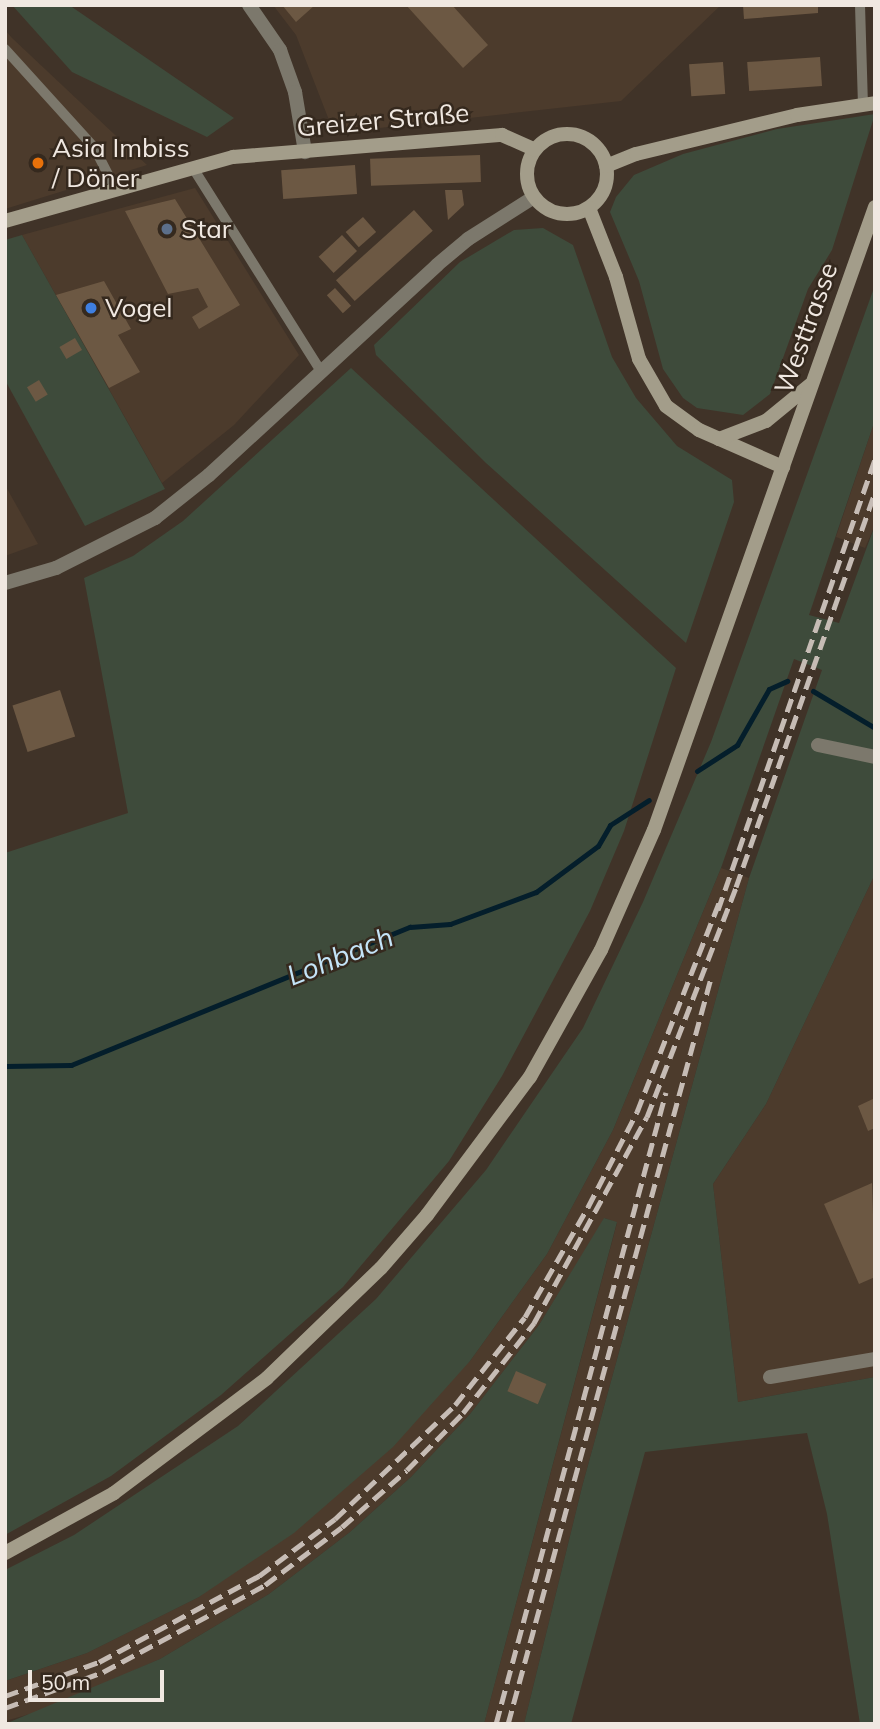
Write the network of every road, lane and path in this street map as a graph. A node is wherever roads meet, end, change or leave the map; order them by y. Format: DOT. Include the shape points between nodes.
graph roads {
  1 [pos="249,5"];
  2 [pos="860,5"];
  3 [pos="5,49"];
  4 [pos="869,104"];
  5 [pos="535,150"];
  6 [pos="305,152"];
  7 [pos="606,166"];
  8 [pos="193,168"];
  9 [pos="116,190"];
  10 [pos="534,197"];
  11 [pos="875,206"];
  12 [pos="589,208"];
  13 [pos="5,221"];
  14 [pos="321,371"];
  15 [pos="811,384"];
  16 [pos="719,439"];
  17 [pos="783,467"];
  18 [pos="5,583"];
  19 [pos="818,745"];
  20 [pos="875,757"];
  21 [pos="875,1359"];
  22 [pos="770,1377"];
  23 [pos="5,1553"];
  1 -- 6 [label="street" via="280,50 295,92"];
  2 -- 4 [label="lane"];
  3 -- 9 [label="lane" via="94,147"];
  4 -- 7 [label="main road" via="636,153"];
  5 -- 6 [label="main road, Greizer Straße" via="502,135"];
  5 -- 7 [label="main road" via="556,135 582,137 593,144"];
  5 -- 10 [label="main road" via="527,173"];
  6 -- 8 [label="main road, Greizer Straße" via="233,157"];
  7 -- 12 [label="main road" via="604,190"];
  8 -- 9 [label="main road, Greizer Straße"];
  8 -- 14 [label="lane"];
  9 -- 13 [label="main road, Greizer Straße"];
  10 -- 12 [label="main road" via="543,206 565,214"];
  10 -- 14 [label="street" via="468,239"];
  11 -- 15 [label="main road, Westtrasse"];
  12 -- 16 [label="main road" via="649,382 682,419"];
  14 -- 18 [label="street" via="156,518 56,568"];
  15 -- 16 [label="main road" via="766,421"];
  15 -- 17 [label="main road, Westtrasse"];
  16 -- 17 [label="main road"];
  17 -- 23 [label="main road, Westtrasse" via="654,830 576,999 476,1153 381,1268 314,1335 214,1420 114,1493"];
  19 -- 20 [label="street"];
  21 -- 22 [label="street"];
}
